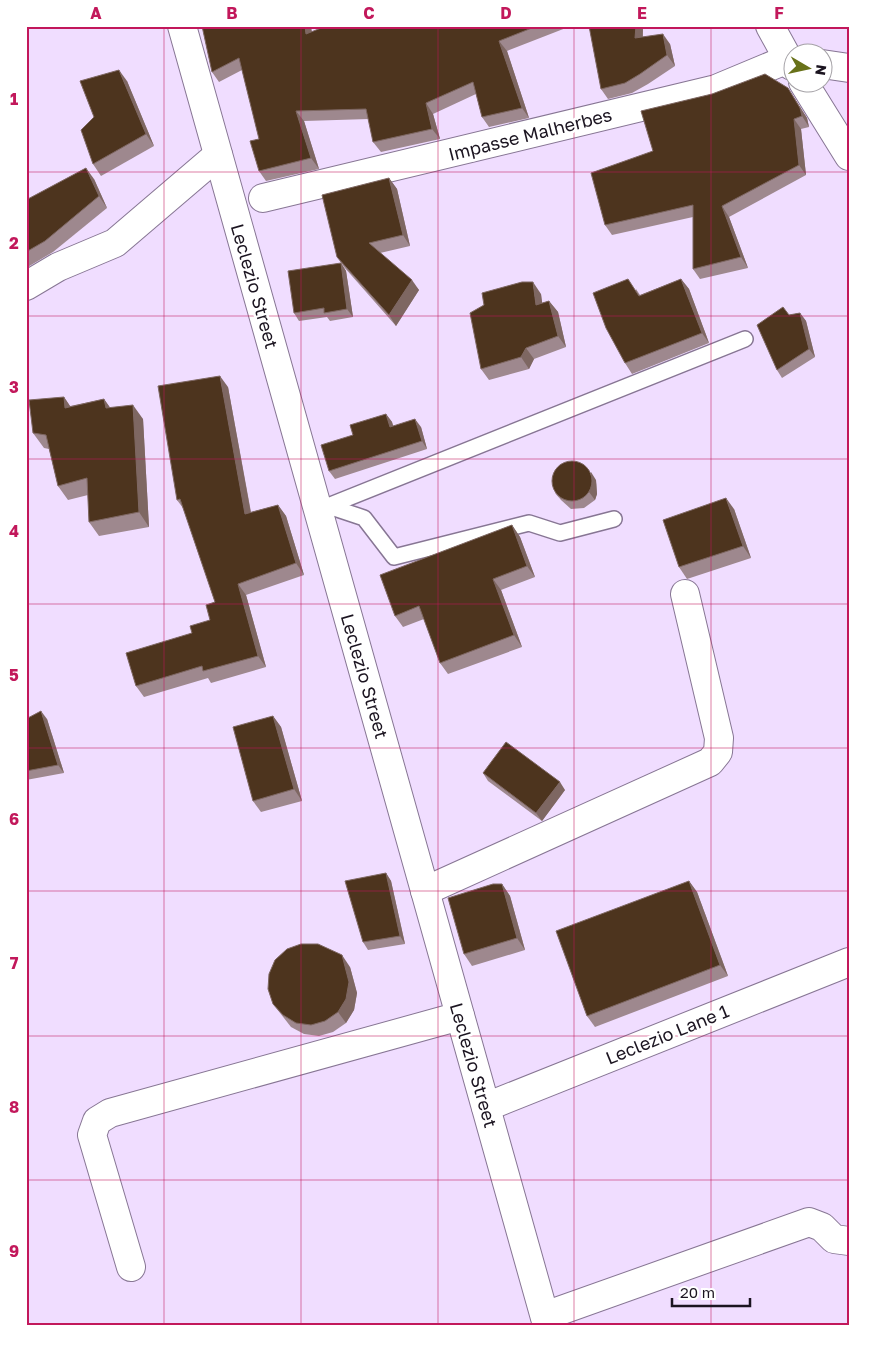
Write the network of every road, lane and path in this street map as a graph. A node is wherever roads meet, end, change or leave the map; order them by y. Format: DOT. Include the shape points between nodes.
graph roads {
  1 [pos="182,26"];
  2 [pos="770,26"];
  3 [pos="782,46"];
  4 [pos="782,64"];
  5 [pos="832,65"];
  6 [pos="849,68"];
  7 [pos="809,92"];
  8 [pos="218,155"];
  9 [pos="849,156"];
  10 [pos="263,198"];
  11 [pos="26,286"];
  12 [pos="745,339"];
  13 [pos="323,508"];
  14 [pos="614,519"];
  15 [pos="685,594"];
  16 [pos="425,891"];
  17 [pos="849,962"];
  18 [pos="460,1016"];
  19 [pos="486,1107"];
  20 [pos="849,1241"];
  21 [pos="131,1267"];
  22 [pos="546,1321"];
  1 -- 8 [label="street, Leclezio Street"];
  2 -- 3 [label="street"];
  4 -- 10 [label="street, Impasse Malherbes" via="716,89"];
  5 -- 6 [label="street"];
  7 -- 9 [label="street"];
  8 -- 11 [label="street" via="115,243 58,267"];
  8 -- 13 [label="street, Leclezio Street"];
  12 -- 13 [label="lane"];
  13 -- 14 [label="lane" via="364,518 394,557 529,523 560,533"];
  13 -- 16 [label="street, Leclezio Street"];
  15 -- 16 [label="street" via="719,738 718,752 710,762"];
  16 -- 18 [label="street, Leclezio Street"];
  17 -- 19 [label="street, Leclezio Lane 1"];
  18 -- 19 [label="street, Leclezio Street"];
  18 -- 21 [label="street" via="110,1113 97,1121 92,1135"];
  19 -- 22 [label="street, Leclezio Street"];
  20 -- 22 [label="street" via="834,1239 822,1227 809,1222"];
}
